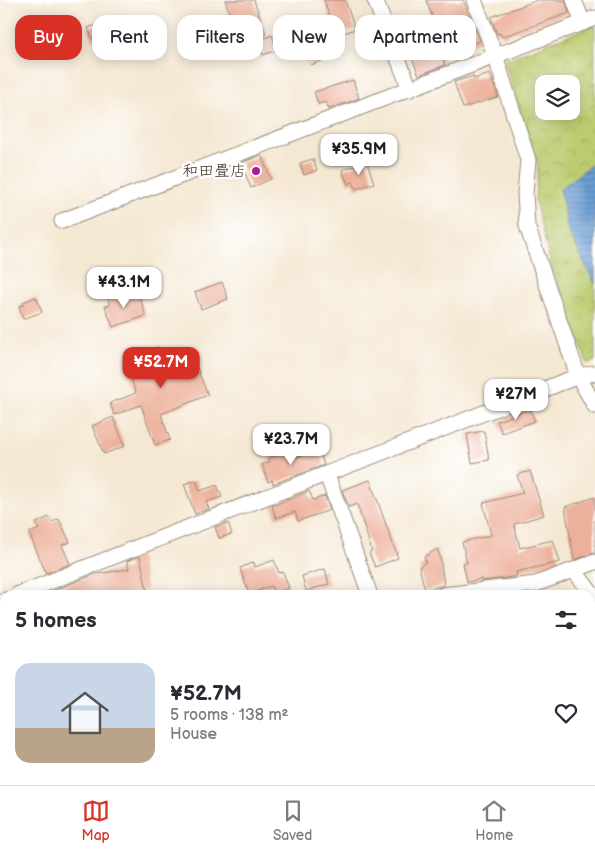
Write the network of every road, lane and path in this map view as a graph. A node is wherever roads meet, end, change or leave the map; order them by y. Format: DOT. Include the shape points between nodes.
graph roads {
  1 [pos="375,0"];
  2 [pos="474,0"];
  3 [pos="574,0"];
  4 [pos="589,20"];
  5 [pos="496,56"];
  6 [pos="410,89"];
  7 [pos="62,221"];
  8 [pos="595,374"];
  9 [pos="578,376"];
  10 [pos="595,406"];
  11 [pos="327,475"];
  12 [pos="595,562"];
  13 [pos="574,570"];
  14 [pos="29,590"];
  15 [pos="368,590"];
  16 [pos="485,590"];
  17 [pos="589,590"];
  1 -- 6 [label="street"];
  2 -- 5 [label="street"];
  3 -- 4 [label="street"];
  4 -- 5 [label="street"];
  5 -- 6 [label="street"];
  5 -- 9 [label="street" via="528,160 524,192 527,226"];
  6 -- 7 [label="street"];
  8 -- 9 [label="street"];
  9 -- 10 [label="street"];
  9 -- 11 [label="street"];
  11 -- 14 [label="street"];
  11 -- 15 [label="street"];
  12 -- 13 [label="street"];
  13 -- 16 [label="street" via="536,584"];
  13 -- 17 [label="street"];
}
